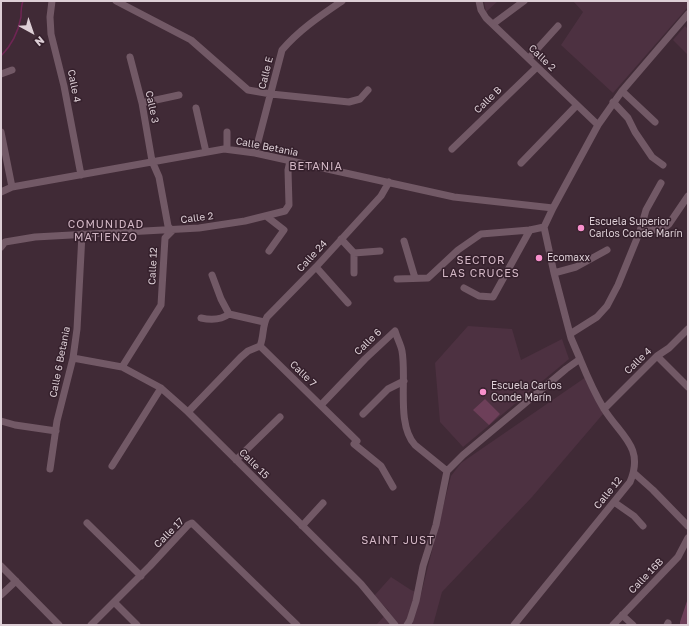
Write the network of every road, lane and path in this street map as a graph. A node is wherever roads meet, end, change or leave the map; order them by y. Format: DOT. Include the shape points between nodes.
graph roads {
  1 [pos="52,1"];
  2 [pos="116,1"];
  3 [pos="342,1"];
  4 [pos="479,1"];
  5 [pos="524,1"];
  6 [pos="688,14"];
  7 [pos="493,24"];
  8 [pos="558,26"];
  9 [pos="130,57"];
  10 [pos="529,58"];
  11 [pos="538,67"];
  12 [pos="12,70"];
  13 [pos="1,74"];
  14 [pos="368,90"];
  15 [pos="622,91"];
  16 [pos="271,94"];
  17 [pos="179,95"];
  18 [pos="613,102"];
  19 [pos="142,103"];
  20 [pos="577,105"];
  21 [pos="196,108"];
  22 [pos="655,122"];
  23 [pos="598,125"];
  24 [pos="1,132"];
  25 [pos="227,132"];
  26 [pos="227,149"];
  27 [pos="452,149"];
  28 [pos="206,152"];
  29 [pos="255,153"];
  30 [pos="152,161"];
  31 [pos="290,161"];
  32 [pos="521,163"];
  33 [pos="663,165"];
  34 [pos="81,175"];
  35 [pos="388,182"];
  36 [pos="661,183"];
  37 [pos="12,187"];
  38 [pos="1,192"];
  39 [pos="688,196"];
  40 [pos="553,208"];
  41 [pos="266,216"];
  42 [pos="544,227"];
  43 [pos="530,230"];
  44 [pos="172,231"];
  45 [pos="640,231"];
  46 [pos="82,234"];
  47 [pos="341,239"];
  48 [pos="404,241"];
  49 [pos="1,247"];
  50 [pos="606,250"];
  51 [pos="269,251"];
  52 [pos="380,251"];
  53 [pos="354,253"];
  54 [pos="316,267"];
  55 [pos="354,273"];
  56 [pos="554,273"];
  57 [pos="212,275"];
  58 [pos="415,278"];
  59 [pos="397,279"];
  60 [pos="464,288"];
  61 [pos="348,303"];
  62 [pos="229,314"];
  63 [pos="201,318"];
  64 [pos="264,322"];
  65 [pos="688,329"];
  66 [pos="570,334"];
  67 [pos="260,346"];
  68 [pos="657,356"];
  69 [pos="73,358"];
  70 [pos="580,359"];
  71 [pos="122,367"];
  72 [pos="404,381"];
  73 [pos="688,387"];
  74 [pos="161,388"];
  75 [pos="321,405"];
  76 [pos="604,409"];
  77 [pos="188,412"];
  78 [pos="363,414"];
  79 [pos="280,417"];
  80 [pos="1,421"];
  81 [pos="56,431"];
  82 [pos="236,460"];
  83 [pos="112,466"];
  84 [pos="50,469"];
  85 [pos="447,471"];
  86 [pos="634,473"];
  87 [pos="393,487"];
  88 [pos="614,502"];
  89 [pos="324,503"];
  90 [pos="86,523"];
  91 [pos="302,526"];
  92 [pos="643,526"];
  93 [pos="688,526"];
  94 [pos="688,538"];
  95 [pos="1,566"];
  96 [pos="141,576"];
  97 [pos="16,581"];
  98 [pos="1,595"];
  99 [pos="114,602"];
  100 [pos="622,615"];
  101 [pos="59,625"];
  102 [pos="91,625"];
  103 [pos="137,625"];
  104 [pos="296,625"];
  105 [pos="395,625"];
  106 [pos="407,625"];
  107 [pos="514,625"];
  108 [pos="613,625"];
  109 [pos="633,625"];
  1 -- 34 [label="street, Calle 4" via="51,34"];
  2 -- 16 [label="street" via="191,40 248,90"];
  3 -- 16 [label="street, Calle E" via="308,24 282,50"];
  4 -- 7 [label="street, Calle 2" via="486,18"];
  5 -- 7 [label="street"];
  6 -- 15 [label="street"];
  7 -- 10 [label="street, Calle 2"];
  8 -- 10 [label="street"];
  9 -- 19 [label="street, Calle 3"];
  10 -- 11 [label="street, Calle 2"];
  11 -- 20 [label="street, Calle 2"];
  11 -- 27 [label="street, Calle B"];
  12 -- 13 [label="street"];
  14 -- 16 [label="street" via="360,98 349,102"];
  15 -- 18 [label="street"];
  15 -- 22 [label="street"];
  16 -- 29 [label="street, Calle E"];
  17 -- 19 [label="street"];
  18 -- 23 [label="street"];
  18 -- 33 [label="street" via="628,118 652,157"];
  19 -- 30 [label="street, Calle 3"];
  20 -- 23 [label="street, Calle 2"];
  20 -- 32 [label="street"];
  21 -- 28 [label="street"];
  23 -- 40 [label="street"];
  24 -- 37 [label="street"];
  25 -- 26 [label="street"];
  26 -- 28 [label="street, Calle Betania"];
  26 -- 29 [label="street, Calle Betania"];
  28 -- 30 [label="street, Calle Betania"];
  29 -- 31 [label="street, Calle Betania"];
  30 -- 34 [label="street, Calle Betania"];
  30 -- 44 [label="street" via="159,177 168,226"];
  31 -- 35 [label="street, Calle Betania"];
  31 -- 41 [label="street, Calle 2" via="289,206 285,211"];
  34 -- 37 [label="street, Calle Betania"];
  35 -- 40 [label="street, Calle Betania" via="454,197"];
  35 -- 47 [label="street, Calle 24" via="381,196"];
  36 -- 45 [label="street" via="646,210"];
  37 -- 38 [label="street, Calle Betania"];
  39 -- 45 [label="street" via="663,229"];
  40 -- 42 [label="street"];
  41 -- 44 [label="street, Calle 2"];
  41 -- 51 [label="street" via="284,230"];
  42 -- 43 [label="street"];
  42 -- 56 [label="street, Calle 12"];
  43 -- 58 [label="street" via="481,234 458,250 428,278"];
  43 -- 60 [label="street" via="493,297 479,296"];
  44 -- 46 [label="street, Calle 2"];
  44 -- 71 [label="street, Calle 12" via="165,238 161,306"];
  45 -- 66 [label="street" via="607,306 596,317"];
  46 -- 49 [label="street, Calle 2" via="35,237 5,242"];
  46 -- 69 [label="street, Calle 6 Betania"];
  47 -- 53 [label="street"];
  47 -- 54 [label="street, Calle 24"];
  48 -- 58 [label="street"];
  50 -- 56 [label="street" via="576,267"];
  52 -- 53 [label="street"];
  53 -- 55 [label="street"];
  54 -- 61 [label="street"];
  54 -- 64 [label="street, Calle 24"];
  56 -- 66 [label="street, Calle 12"];
  57 -- 62 [label="street"];
  58 -- 59 [label="street"];
  62 -- 63 [label="street" via="224,318"];
  62 -- 64 [label="street"];
  64 -- 67 [label="street"];
  65 -- 68 [label="street, Calle 4"];
  66 -- 70 [label="street, Calle 12"];
  67 -- 75 [label="street, Calle 7"];
  67 -- 77 [label="street" via="241,357"];
  68 -- 73 [label="street"];
  68 -- 76 [label="street, Calle 4"];
  69 -- 71 [label="street, Calle 15"];
  69 -- 81 [label="street, Calle 6 Betania"];
  70 -- 76 [label="street, Calle 12"];
  70 -- 85 [label="street"];
  71 -- 74 [label="street, Calle 15"];
  72 -- 75 [label="street, Calle 6" via="402,351 395,331"];
  72 -- 78 [label="street" via="388,388"];
  72 -- 85 [label="street" via="405,417 411,440"];
  74 -- 77 [label="street, Calle 15"];
  74 -- 83 [label="street"];
  75 -- 87 [label="street, Calle 7" via="357,441 354,444 380,466"];
  76 -- 86 [label="street, Calle 12" via="632,446"];
  77 -- 82 [label="street, Calle 15"];
  79 -- 82 [label="street"];
  80 -- 81 [label="street"];
  81 -- 84 [label="street, Calle 6 Betania"];
  82 -- 91 [label="street, Calle 15"];
  85 -- 106 [label="street" via="436,525"];
  86 -- 88 [label="street, Calle 12"];
  86 -- 93 [label="street"];
  88 -- 92 [label="street"];
  88 -- 107 [label="street, Calle 12"];
  89 -- 91 [label="street"];
  90 -- 96 [label="street"];
  91 -- 105 [label="street, Calle 15" via="361,584"];
  94 -- 100 [label="street, Calle 16B" via="678,557"];
  95 -- 97 [label="street"];
  96 -- 99 [label="street, Calle 17"];
  96 -- 104 [label="street, Calle 17" via="192,523"];
  97 -- 98 [label="street"];
  97 -- 101 [label="street"];
  99 -- 102 [label="street, Calle 17"];
  99 -- 103 [label="street"];
  100 -- 108 [label="street, Calle 16B"];
  100 -- 109 [label="street"];
}
